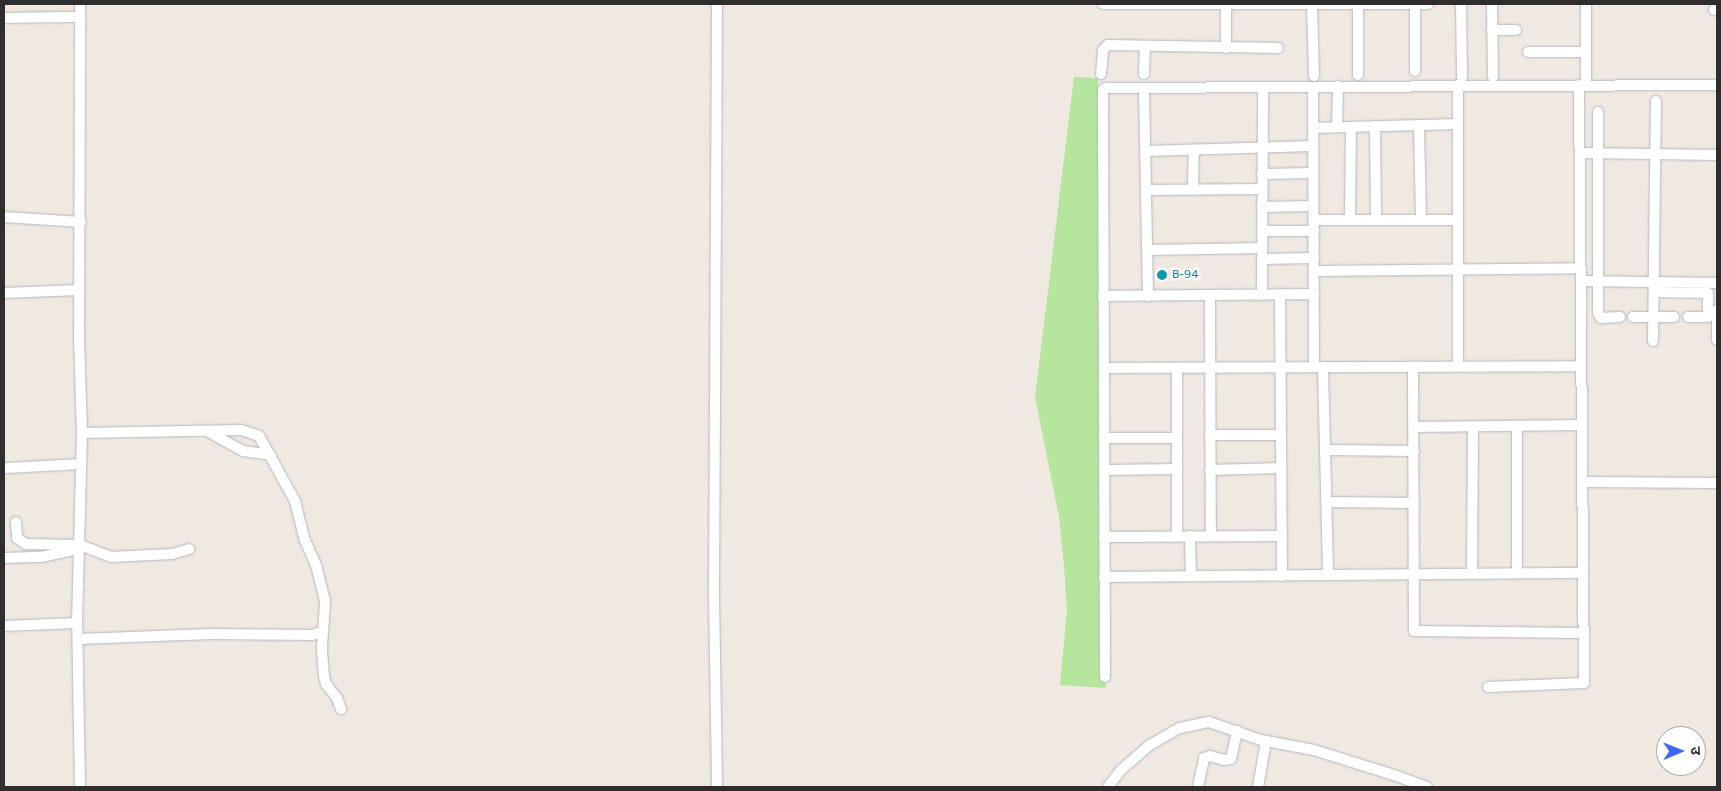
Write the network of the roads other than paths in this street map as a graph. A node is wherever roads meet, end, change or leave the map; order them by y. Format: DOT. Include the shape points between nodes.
graph roads {
  1 [pos="80,4"];
  2 [pos="717,4"];
  3 [pos="1103,4"];
  4 [pos="1214,4"];
  5 [pos="1226,4"];
  6 [pos="1312,4"];
  7 [pos="1358,4"];
  8 [pos="1414,4"];
  9 [pos="1428,4"];
  10 [pos="1461,4"];
  11 [pos="1492,4"];
  12 [pos="1586,4"];
  13 [pos="80,17"];
  14 [pos="4,18"];
  15 [pos="1492,30"];
  16 [pos="1516,30"];
  17 [pos="1145,46"];
  18 [pos="1226,48"];
  19 [pos="1278,48"];
  20 [pos="1528,52"];
  21 [pos="1586,52"];
  22 [pos="1415,71"];
  23 [pos="1101,74"];
  24 [pos="1144,74"];
  25 [pos="1358,75"];
  26 [pos="1314,76"];
  27 [pos="1493,78"];
  28 [pos="1460,81"];
  29 [pos="1583,85"];
  30 [pos="1717,85"];
  31 [pos="1338,86"];
  32 [pos="1313,87"];
  33 [pos="1144,88"];
  34 [pos="1262,88"];
  35 [pos="1656,101"];
  36 [pos="1598,112"];
  37 [pos="1458,124"];
  38 [pos="1419,125"];
  39 [pos="1375,126"];
  40 [pos="1337,127"];
  41 [pos="1351,127"];
  42 [pos="1313,128"];
  43 [pos="1313,146"];
  44 [pos="1262,149"];
  45 [pos="1194,150"];
  46 [pos="1146,151"];
  47 [pos="1580,153"];
  48 [pos="1599,153"];
  49 [pos="1656,154"];
  50 [pos="1717,156"];
  51 [pos="1313,173"];
  52 [pos="1262,174"];
  53 [pos="1262,188"];
  54 [pos="1146,190"];
  55 [pos="1193,190"];
  56 [pos="1313,206"];
  57 [pos="1262,207"];
  58 [pos="4,218"];
  59 [pos="1314,220"];
  60 [pos="1350,220"];
  61 [pos="1376,220"];
  62 [pos="1421,220"];
  63 [pos="1458,220"];
  64 [pos="81,222"];
  65 [pos="1262,231"];
  66 [pos="1314,231"];
  67 [pos="1262,248"];
  68 [pos="1147,250"];
  69 [pos="1314,258"];
  70 [pos="1262,259"];
  71 [pos="1580,268"];
  72 [pos="1458,270"];
  73 [pos="1314,271"];
  74 [pos="1581,281"];
  75 [pos="1598,281"];
  76 [pos="1717,283"];
  77 [pos="1654,287"];
  78 [pos="79,290"];
  79 [pos="4,293"];
  80 [pos="1280,294"];
  81 [pos="1314,294"];
  82 [pos="1210,295"];
  83 [pos="1262,295"];
  84 [pos="1103,296"];
  85 [pos="1148,296"];
  86 [pos="1717,310"];
  87 [pos="1634,317"];
  88 [pos="1654,317"];
  89 [pos="1674,317"];
  90 [pos="1688,317"];
  91 [pos="1620,318"];
  92 [pos="1717,340"];
  93 [pos="1653,341"];
  94 [pos="1458,366"];
  95 [pos="1581,366"];
  96 [pos="1280,367"];
  97 [pos="1318,367"];
  98 [pos="1413,367"];
  99 [pos="1104,368"];
  100 [pos="1177,368"];
  101 [pos="1210,368"];
  102 [pos="1518,426"];
  103 [pos="1582,426"];
  104 [pos="1414,427"];
  105 [pos="1473,427"];
  106 [pos="207,431"];
  107 [pos="82,433"];
  108 [pos="1210,435"];
  109 [pos="1281,435"];
  110 [pos="1104,438"];
  111 [pos="1177,438"];
  112 [pos="1325,450"];
  113 [pos="1414,451"];
  114 [pos="271,455"];
  115 [pos="81,464"];
  116 [pos="7,468"];
  117 [pos="1281,468"];
  118 [pos="1177,469"];
  119 [pos="1104,470"];
  120 [pos="1210,470"];
  121 [pos="1582,482"];
  122 [pos="1717,483"];
  123 [pos="1326,502"];
  124 [pos="1414,502"];
  125 [pos="16,522"];
  126 [pos="1177,536"];
  127 [pos="1190,536"];
  128 [pos="1211,536"];
  129 [pos="1282,536"];
  130 [pos="1104,537"];
  131 [pos="80,548"];
  132 [pos="189,549"];
  133 [pos="4,558"];
  134 [pos="1583,573"];
  135 [pos="1414,574"];
  136 [pos="1472,574"];
  137 [pos="1517,574"];
  138 [pos="1328,575"];
  139 [pos="1191,576"];
  140 [pos="1282,576"];
  141 [pos="1104,577"];
  142 [pos="77,623"];
  143 [pos="4,626"];
  144 [pos="322,632"];
  145 [pos="1583,633"];
  146 [pos="78,638"];
  147 [pos="1105,676"];
  148 [pos="1488,687"];
  149 [pos="341,709"];
  150 [pos="1237,731"];
  151 [pos="1266,741"];
  152 [pos="1421,786"];
  153 [pos="80,787"];
  154 [pos="717,787"];
  155 [pos="1108,787"];
  156 [pos="1198,787"];
  157 [pos="1258,787"];
  1 -- 13 [label="street"];
  2 -- 154 [label="street" via="714,593"];
  3 -- 4 [label="street"];
  4 -- 5 [label="street"];
  5 -- 6 [label="street"];
  5 -- 18 [label="street"];
  6 -- 7 [label="street"];
  6 -- 26 [label="street"];
  7 -- 8 [label="street"];
  7 -- 25 [label="street"];
  8 -- 9 [label="street"];
  8 -- 22 [label="street"];
  10 -- 28 [label="street"];
  11 -- 15 [label="street"];
  12 -- 21 [label="street"];
  13 -- 14 [label="street"];
  13 -- 64 [label="street"];
  15 -- 16 [label="street"];
  15 -- 27 [label="street"];
  17 -- 18 [label="street"];
  17 -- 23 [label="street" via="1106,46"];
  17 -- 24 [label="street"];
  18 -- 19 [label="street"];
  20 -- 21 [label="street"];
  21 -- 29 [label="street"];
  28 -- 29 [label="street"];
  28 -- 31 [label="street"];
  28 -- 37 [label="street"];
  29 -- 30 [label="street"];
  29 -- 47 [label="street"];
  31 -- 32 [label="street"];
  31 -- 40 [label="street"];
  32 -- 34 [label="street"];
  32 -- 42 [label="street"];
  33 -- 34 [label="street"];
  33 -- 46 [label="street"];
  33 -- 84 [label="street" via="1106,88 1102,94"];
  34 -- 44 [label="street"];
  35 -- 49 [label="street"];
  36 -- 48 [label="street"];
  37 -- 38 [label="street"];
  37 -- 63 [label="street"];
  38 -- 39 [label="street"];
  38 -- 62 [label="street"];
  39 -- 41 [label="street"];
  39 -- 61 [label="street"];
  40 -- 41 [label="street"];
  40 -- 42 [label="street"];
  41 -- 60 [label="street"];
  42 -- 43 [label="street"];
  43 -- 44 [label="street"];
  43 -- 51 [label="street"];
  44 -- 45 [label="street"];
  44 -- 52 [label="street"];
  45 -- 46 [label="street"];
  45 -- 55 [label="street"];
  46 -- 54 [label="street"];
  47 -- 48 [label="street"];
  47 -- 71 [label="street"];
  48 -- 49 [label="street"];
  48 -- 75 [label="street"];
  49 -- 50 [label="street"];
  49 -- 77 [label="street"];
  51 -- 52 [label="street"];
  51 -- 56 [label="street"];
  52 -- 53 [label="street"];
  53 -- 55 [label="street"];
  53 -- 57 [label="street"];
  54 -- 55 [label="street"];
  54 -- 68 [label="street"];
  56 -- 57 [label="street"];
  56 -- 59 [label="street"];
  57 -- 65 [label="street"];
  58 -- 64 [label="street"];
  59 -- 60 [label="street"];
  59 -- 66 [label="street"];
  60 -- 61 [label="street"];
  61 -- 62 [label="street"];
  62 -- 63 [label="street"];
  63 -- 72 [label="street"];
  64 -- 78 [label="street"];
  65 -- 66 [label="street"];
  65 -- 67 [label="street"];
  66 -- 69 [label="street"];
  67 -- 68 [label="street"];
  67 -- 70 [label="street"];
  68 -- 85 [label="street"];
  69 -- 70 [label="street"];
  69 -- 73 [label="street"];
  70 -- 83 [label="street"];
  71 -- 72 [label="street"];
  71 -- 74 [label="street"];
  72 -- 73 [label="street"];
  72 -- 94 [label="street"];
  73 -- 81 [label="street"];
  74 -- 75 [label="street"];
  74 -- 95 [label="street"];
  75 -- 77 [label="street"];
  75 -- 91 [label="street" via="1599,317"];
  76 -- 77 [label="street"];
  77 -- 88 [label="street"];
  77 -- 90 [label="street" via="1708,293 1708,316"];
  78 -- 79 [label="street"];
  78 -- 107 [label="street"];
  80 -- 81 [label="street"];
  80 -- 83 [label="street"];
  80 -- 96 [label="street"];
  81 -- 97 [label="street"];
  82 -- 83 [label="street"];
  82 -- 85 [label="street"];
  82 -- 101 [label="street"];
  84 -- 85 [label="street"];
  84 -- 99 [label="street"];
  86 -- 92 [label="street"];
  87 -- 88 [label="street"];
  88 -- 89 [label="street"];
  88 -- 93 [label="street"];
  94 -- 95 [label="street"];
  94 -- 98 [label="street"];
  95 -- 103 [label="street"];
  96 -- 97 [label="street"];
  96 -- 101 [label="street"];
  96 -- 109 [label="street"];
  97 -- 98 [label="street"];
  97 -- 112 [label="street"];
  98 -- 104 [label="street"];
  99 -- 100 [label="street"];
  99 -- 110 [label="street"];
  100 -- 101 [label="street"];
  100 -- 111 [label="street"];
  101 -- 108 [label="street"];
  102 -- 103 [label="street"];
  102 -- 105 [label="street"];
  102 -- 137 [label="street"];
  103 -- 121 [label="street"];
  104 -- 105 [label="street"];
  104 -- 113 [label="street"];
  105 -- 136 [label="street"];
  106 -- 107 [label="street"];
  106 -- 114 [label="street" via="243,451"];
  106 -- 114 [label="street" via="256,433"];
  107 -- 115 [label="street"];
  108 -- 109 [label="street"];
  108 -- 120 [label="street"];
  109 -- 117 [label="street"];
  110 -- 111 [label="street"];
  110 -- 119 [label="street"];
  111 -- 118 [label="street"];
  112 -- 113 [label="street"];
  112 -- 123 [label="street"];
  113 -- 124 [label="street"];
  114 -- 144 [label="street" via="295,501 304,538 316,564 325,602"];
  115 -- 116 [label="street"];
  115 -- 131 [label="street"];
  117 -- 120 [label="street"];
  117 -- 129 [label="street"];
  118 -- 119 [label="street"];
  118 -- 126 [label="street"];
  119 -- 130 [label="street"];
  120 -- 128 [label="street"];
  121 -- 122 [label="street"];
  121 -- 134 [label="street"];
  123 -- 124 [label="street"];
  123 -- 138 [label="street"];
  124 -- 135 [label="street"];
  125 -- 131 [label="street" via="18,538 24,543"];
  126 -- 127 [label="street"];
  126 -- 130 [label="street"];
  127 -- 128 [label="street"];
  127 -- 139 [label="street"];
  128 -- 129 [label="street"];
  129 -- 140 [label="street"];
  130 -- 141 [label="street"];
  131 -- 132 [label="street" via="111,557 172,554"];
  131 -- 133 [label="street" via="42,557"];
  131 -- 142 [label="street"];
  134 -- 137 [label="street"];
  134 -- 145 [label="street"];
  135 -- 136 [label="street"];
  135 -- 138 [label="street"];
  135 -- 145 [label="street" via="1416,633"];
  136 -- 137 [label="street"];
  138 -- 140 [label="street"];
  139 -- 140 [label="street"];
  139 -- 141 [label="street"];
  141 -- 147 [label="street"];
  142 -- 143 [label="street"];
  142 -- 146 [label="street"];
  144 -- 146 [label="street"];
  144 -- 149 [label="street" via="324,680 338,698"];
  145 -- 148 [label="street" via="1584,682"];
  146 -- 153 [label="street"];
  150 -- 151 [label="street"];
  150 -- 155 [label="street" via="1209,722 1180,728 1150,745 1121,770"];
  150 -- 156 [label="street" via="1231,758 1204,758"];
  151 -- 152 [label="street" via="1303,747"];
  151 -- 157 [label="street"];
}
